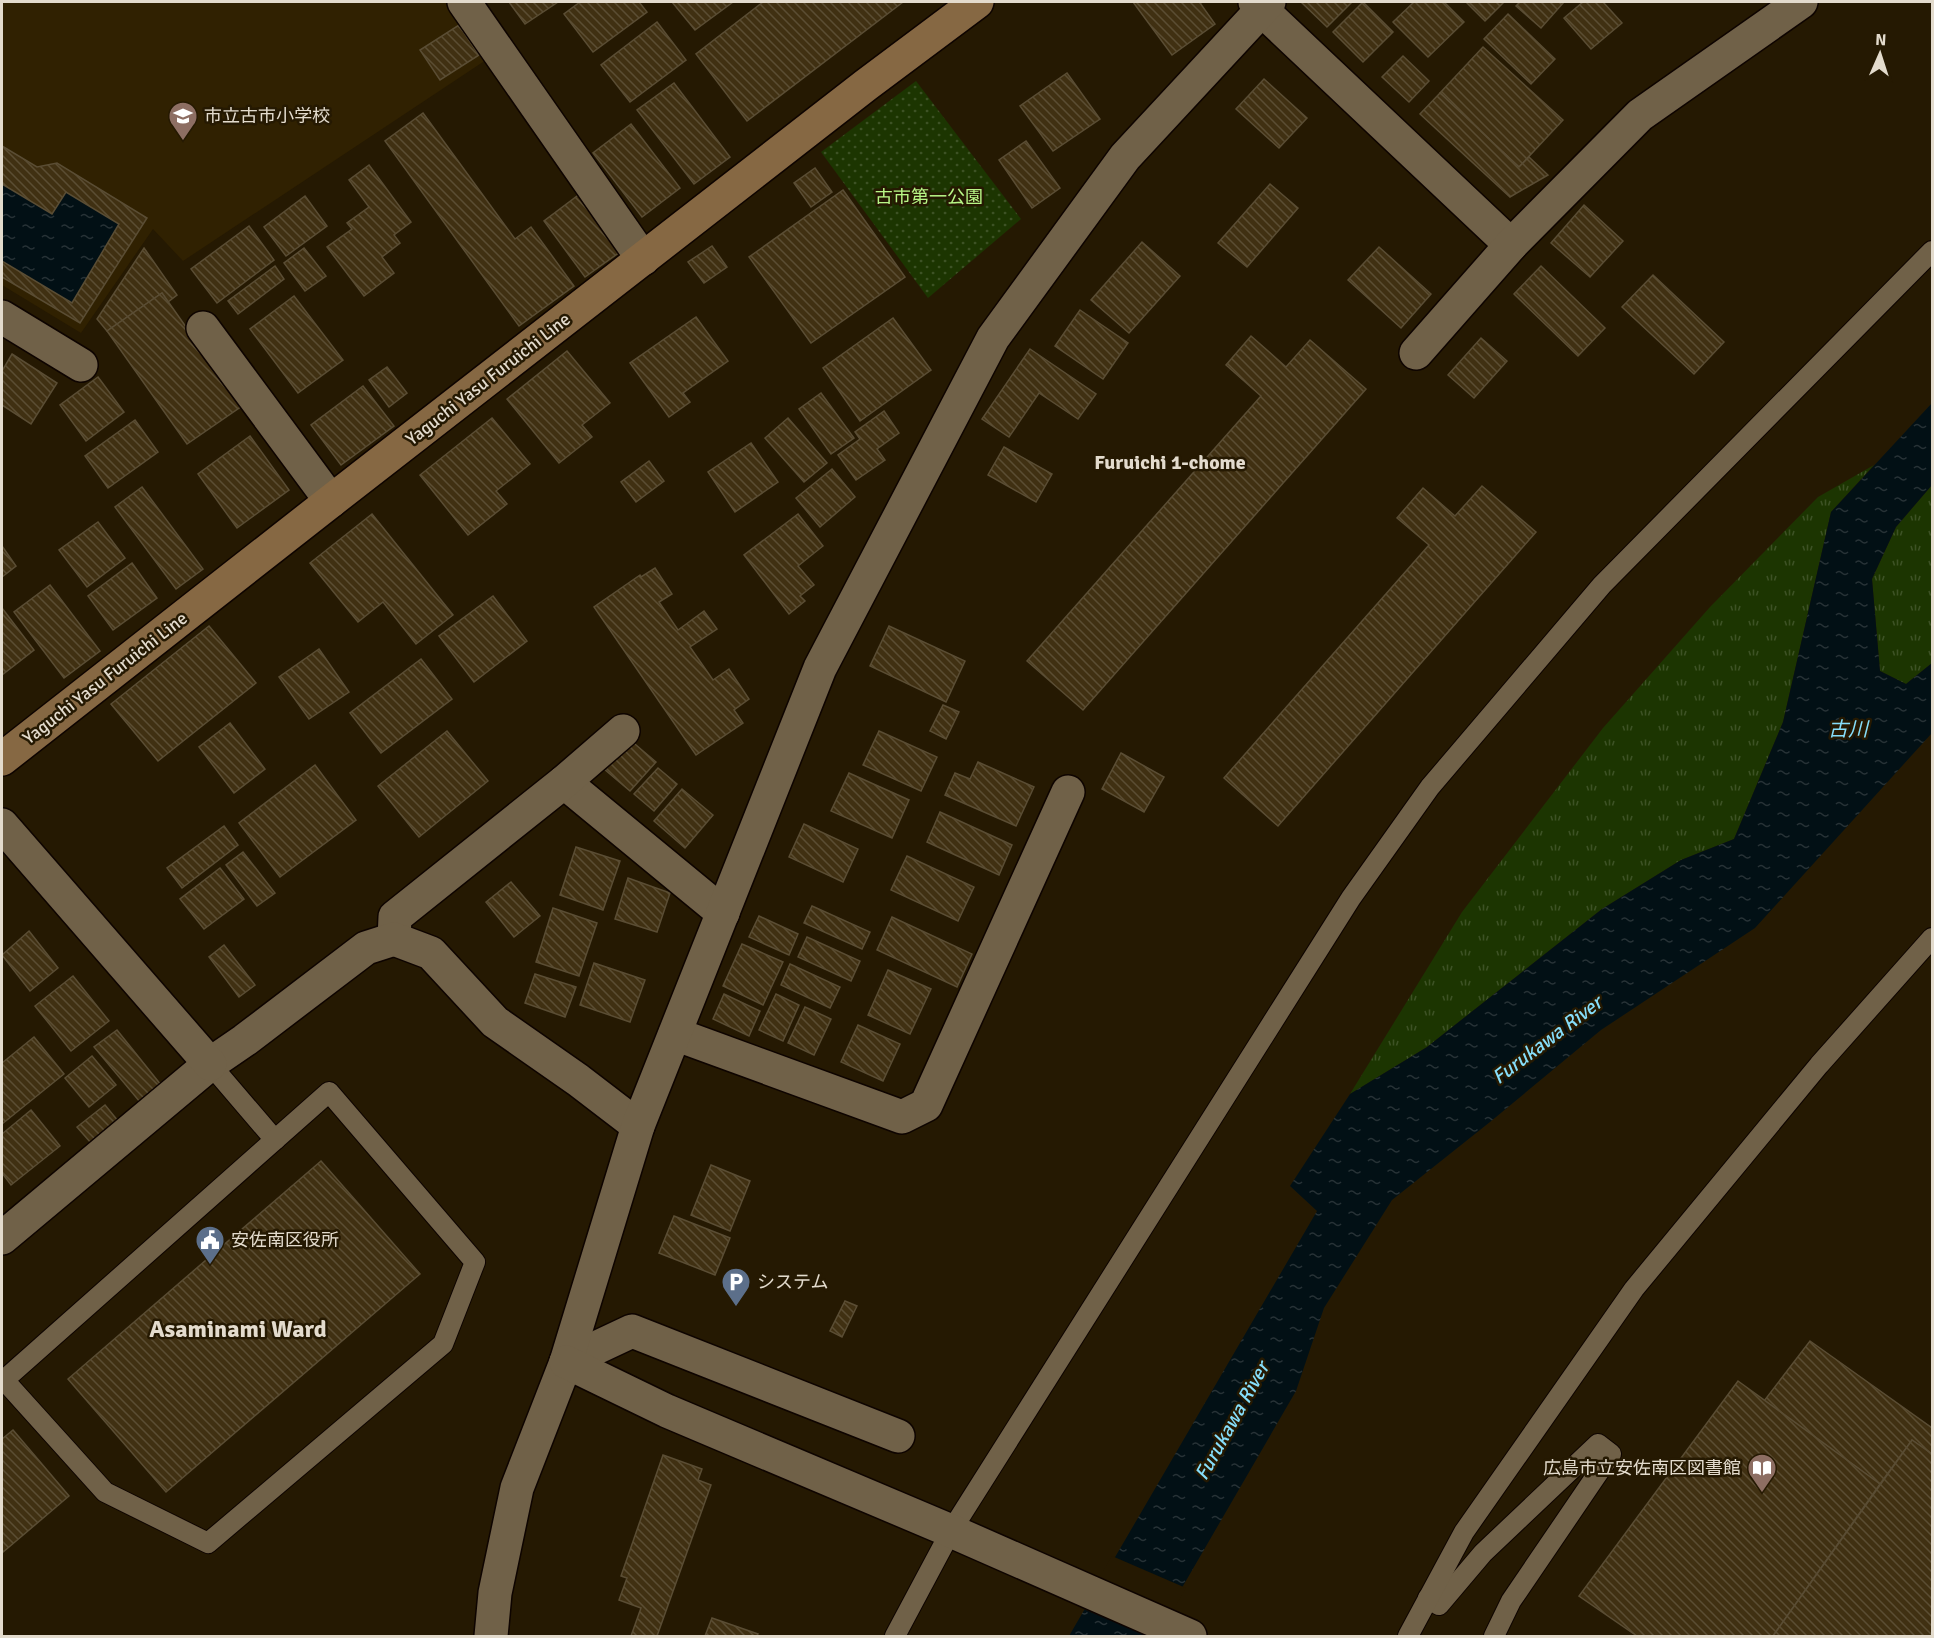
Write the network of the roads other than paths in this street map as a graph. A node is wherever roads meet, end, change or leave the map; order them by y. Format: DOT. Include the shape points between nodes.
graph roads {
  1 [pos="464,2"];
  2 [pos="977,2"];
  3 [pos="1800,2"];
  4 [pos="1262,4"];
  5 [pos="1511,245"];
  6 [pos="1932,251"];
  7 [pos="644,259"];
  8 [pos="2,317"];
  9 [pos="203,328"];
  10 [pos="1416,353"];
  11 [pos="81,365"];
  12 [pos="331,501"];
  13 [pos="623,730"];
  14 [pos="2,759"];
  15 [pos="564,782"];
  16 [pos="1068,792"];
  17 [pos="2,825"];
  18 [pos="723,913"];
  19 [pos="1932,938"];
  20 [pos="394,939"];
  21 [pos="675,1034"];
  22 [pos="210,1064"];
  23 [pos="638,1126"];
  24 [pos="275,1140"];
  25 [pos="2,1239"];
  26 [pos="566,1362"];
  27 [pos="3,1378"];
  28 [pos="898,1436"];
  29 [pos="959,1535"];
  30 [pos="1428,1598"];
  31 [pos="491,1636"];
  32 [pos="895,1636"];
  33 [pos="1190,1636"];
  34 [pos="1408,1636"];
  35 [pos="1494,1636"];
  1 -- 7 [label="street"];
  2 -- 7 [label="main road, Yaguchi Yasu Furuichi Line"];
  3 -- 5 [label="street" via="1640,115"];
  4 -- 5 [label="street"];
  4 -- 18 [label="street" via="1125,157 993,338 820,668"];
  5 -- 10 [label="street"];
  6 -- 29 [label="lane" via="1602,585 1430,787 1351,898"];
  7 -- 12 [label="main road, Yaguchi Yasu Furuichi Line"];
  8 -- 11 [label="street"];
  9 -- 12 [label="street"];
  12 -- 14 [label="main road, Yaguchi Yasu Furuichi Line"];
  13 -- 15 [label="street"];
  15 -- 18 [label="street"];
  15 -- 20 [label="street" via="395,917"];
  16 -- 21 [label="street" via="926,1105 902,1117"];
  17 -- 22 [label="street"];
  18 -- 21 [label="street"];
  19 -- 30 [label="lane" via="1819,1065 1634,1289 1464,1532"];
  20 -- 22 [label="street" via="366,948"];
  20 -- 23 [label="street" via="431,953 495,1022"];
  21 -- 23 [label="street"];
  22 -- 24 [label="lane"];
  22 -- 25 [label="street"];
  23 -- 26 [label="street"];
  24 -- 27 [label="lane"];
  24 -- 27 [label="lane" via="329,1092 475,1262 443,1344 208,1543 105,1492"];
  26 -- 28 [label="street" via="632,1331"];
  26 -- 29 [label="street" via="667,1411"];
  26 -- 31 [label="street" via="517,1488 495,1593"];
  29 -- 32 [label="lane"];
  29 -- 33 [label="street"];
  30 -- 34 [label="lane"];
  30 -- 35 [label="lane" via="1439,1605 1482,1553 1598,1444 1611,1454 1511,1601"];
}
